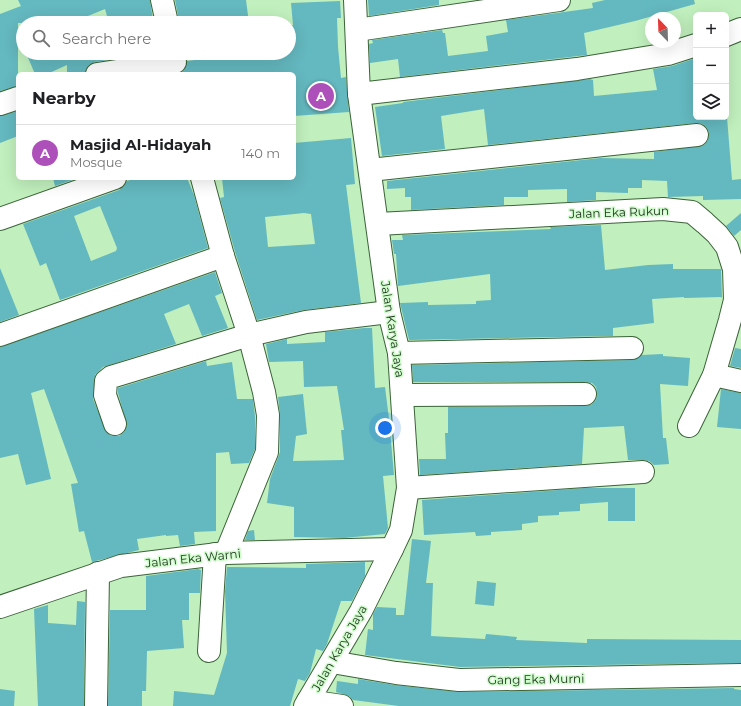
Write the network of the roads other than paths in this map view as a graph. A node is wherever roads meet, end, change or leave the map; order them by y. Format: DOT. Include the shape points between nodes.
graph roads {
  1 [pos="162,0"];
  2 [pos="355,0"];
  3 [pos="559,0"];
  4 [pos="165,16"];
  5 [pos="741,29"];
  6 [pos="357,30"];
  7 [pos="729,34"];
  8 [pos="693,46"];
  9 [pos="175,63"];
  10 [pos="112,72"];
  11 [pos="359,94"];
  12 [pos="16,99"];
  13 [pos="0,104"];
  14 [pos="697,135"];
  15 [pos="370,170"];
  16 [pos="109,180"];
  17 [pos="203,180"];
  18 [pos="0,219"];
  19 [pos="378,224"];
  20 [pos="223,256"];
  21 [pos="389,312"];
  22 [pos="0,335"];
  23 [pos="249,335"];
  24 [pos="632,348"];
  25 [pos="399,353"];
  26 [pos="714,375"];
  27 [pos="741,381"];
  28 [pos="585,394"];
  29 [pos="403,395"];
  30 [pos="115,424"];
  31 [pos="689,426"];
  32 [pos="643,472"];
  33 [pos="408,488"];
  34 [pos="392,549"];
  35 [pos="220,554"];
  36 [pos="98,573"];
  37 [pos="0,607"];
  38 [pos="209,651"];
  39 [pos="332,662"];
  40 [pos="741,675"];
  41 [pos="306,704"];
  42 [pos="96,706"];
  43 [pos="342,706"];
  1 -- 4 [label="street"];
  2 -- 6 [label="street, Jalan Karya Jaya"];
  3 -- 6 [label="street"];
  5 -- 7 [label="street"];
  6 -- 11 [label="street, Jalan Karya Jaya"];
  8 -- 11 [label="street" via="668,54 577,69"];
  9 -- 10 [label="street"];
  11 -- 15 [label="street, Jalan Karya Jaya"];
  12 -- 13 [label="street"];
  14 -- 15 [label="street"];
  15 -- 19 [label="street, Jalan Karya Jaya"];
  16 -- 18 [label="street"];
  17 -- 20 [label="street"];
  19 -- 21 [label="street, Jalan Karya Jaya"];
  19 -- 26 [label="street, Jalan Eka Rukun" via="663,209 692,212 717,234 727,247 734,269 735,300"];
  20 -- 22 [label="street"];
  20 -- 23 [label="street"];
  21 -- 23 [label="street" via="306,322"];
  21 -- 25 [label="street, Jalan Karya Jaya"];
  23 -- 30 [label="street" via="112,377 106,381 104,392"];
  23 -- 35 [label="street" via="268,415 267,452"];
  24 -- 25 [label="street"];
  25 -- 29 [label="street, Jalan Karya Jaya"];
  26 -- 27 [label="street"];
  26 -- 31 [label="street, Jalan Eka Rukun"];
  28 -- 29 [label="street"];
  29 -- 33 [label="street, Jalan Karya Jaya"];
  32 -- 33 [label="street"];
  33 -- 34 [label="street, Jalan Karya Jaya" via="400,530"];
  34 -- 35 [label="street, Jalan Eka Warni"];
  34 -- 39 [label="street, Jalan Karya Jaya"];
  35 -- 36 [label="street, Jalan Eka Warni" via="121,566"];
  35 -- 38 [label="street"];
  36 -- 37 [label="street, Jalan Eka Warni"];
  36 -- 42 [label="street"];
  39 -- 40 [label="street, Gang Eka Murni" via="459,680"];
  39 -- 41 [label="street, Jalan Karya Jaya"];
  41 -- 43 [label="street"];
}
